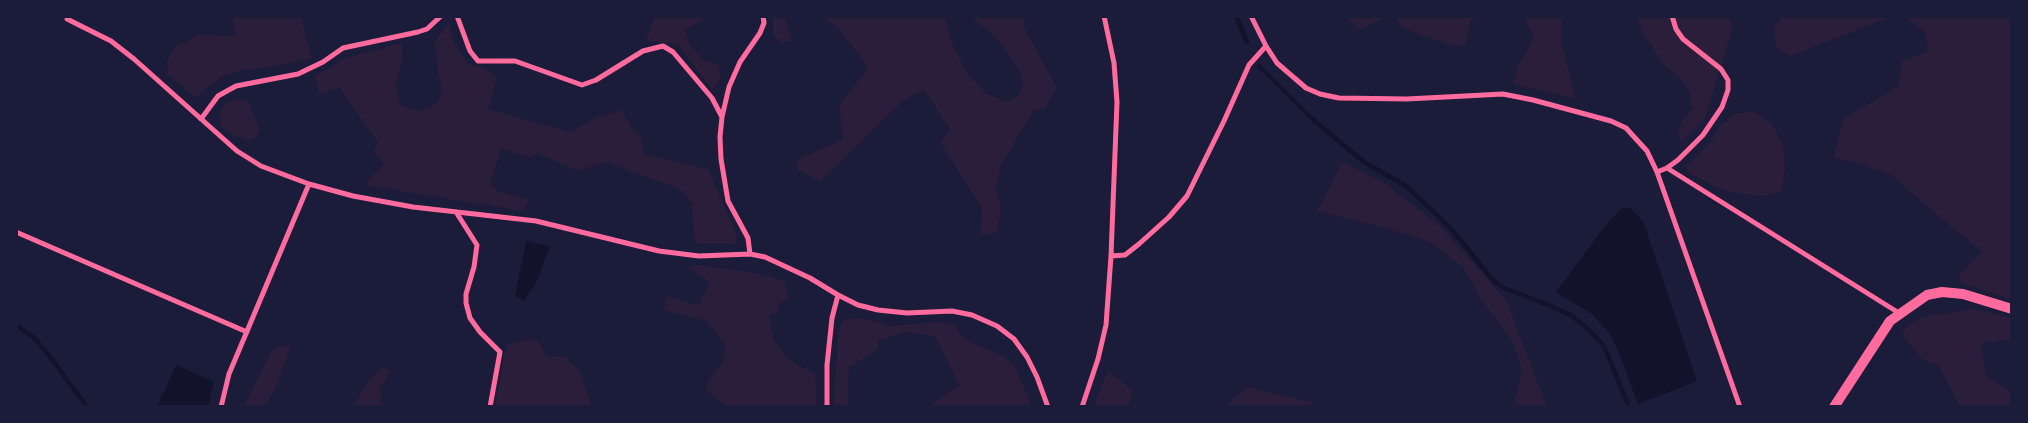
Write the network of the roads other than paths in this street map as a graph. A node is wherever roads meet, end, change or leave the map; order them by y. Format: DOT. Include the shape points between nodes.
graph roads {
  1 [pos="68,16"];
  2 [pos="441,16"];
  3 [pos="457,16"];
  4 [pos="762,16"];
  5 [pos="1104,16"];
  6 [pos="1251,16"];
  7 [pos="1672,16"];
  8 [pos="1266,46"];
  9 [pos="722,117"];
  10 [pos="200,119"];
  11 [pos="1668,168"];
  12 [pos="1657,172"];
  13 [pos="308,184"];
  14 [pos="456,212"];
  15 [pos="16,232"];
  16 [pos="750,254"];
  17 [pos="1111,256"];
  18 [pos="838,295"];
  19 [pos="2012,309"];
  20 [pos="1899,313"];
  21 [pos="247,332"];
  22 [pos="220,407"];
  23 [pos="490,407"];
  24 [pos="827,407"];
  25 [pos="1048,407"];
  26 [pos="1082,407"];
  27 [pos="1740,407"];
  28 [pos="1834,407"];
  1 -- 10 [label="street" via="67,20 111,41"];
  2 -- 10 [label="street" via="427,29 343,48 298,74 236,86 218,96"];
  3 -- 9 [label="street" via="470,51 478,61 514,61 582,85 643,51 663,46 673,52 712,98"];
  4 -- 9 [label="street" via="764,22 760,33 728,87"];
  5 -- 17 [label="street" via="1114,63 1117,102"];
  6 -- 8 [label="street"];
  7 -- 11 [label="street" via="1683,38 1721,69 1728,80 1728,90 1722,107 1703,135"];
  8 -- 12 [label="street" via="1292,78 1306,88 1338,98 1407,99 1503,94 1611,121 1626,128 1639,141"];
  8 -- 17 [label="street" via="1249,65 1187,196 1139,244 1124,255"];
  9 -- 16 [label="street" via="721,159 728,201 748,238"];
  10 -- 13 [label="street" via="237,151 261,166"];
  11 -- 12 [label="street"];
  11 -- 20 [label="street"];
  12 -- 27 [label="street"];
  13 -- 14 [label="street" via="352,196"];
  13 -- 21 [label="street"];
  14 -- 16 [label="street" via="536,222 659,251 699,256"];
  14 -- 23 [label="street" via="477,245 466,294 470,318 500,352"];
  15 -- 21 [label="street"];
  16 -- 18 [label="street" via="765,257"];
  17 -- 26 [label="street" via="1106,325"];
  18 -- 24 [label="street" via="827,364"];
  18 -- 25 [label="street" via="878,310 952,312 997,326 1014,339 1027,357"];
  19 -- 20 [label="main road" via="1962,294 1942,292 1926,295"];
  20 -- 28 [label="main road" via="1876,340"];
  21 -- 22 [label="street" via="229,374"];
}
